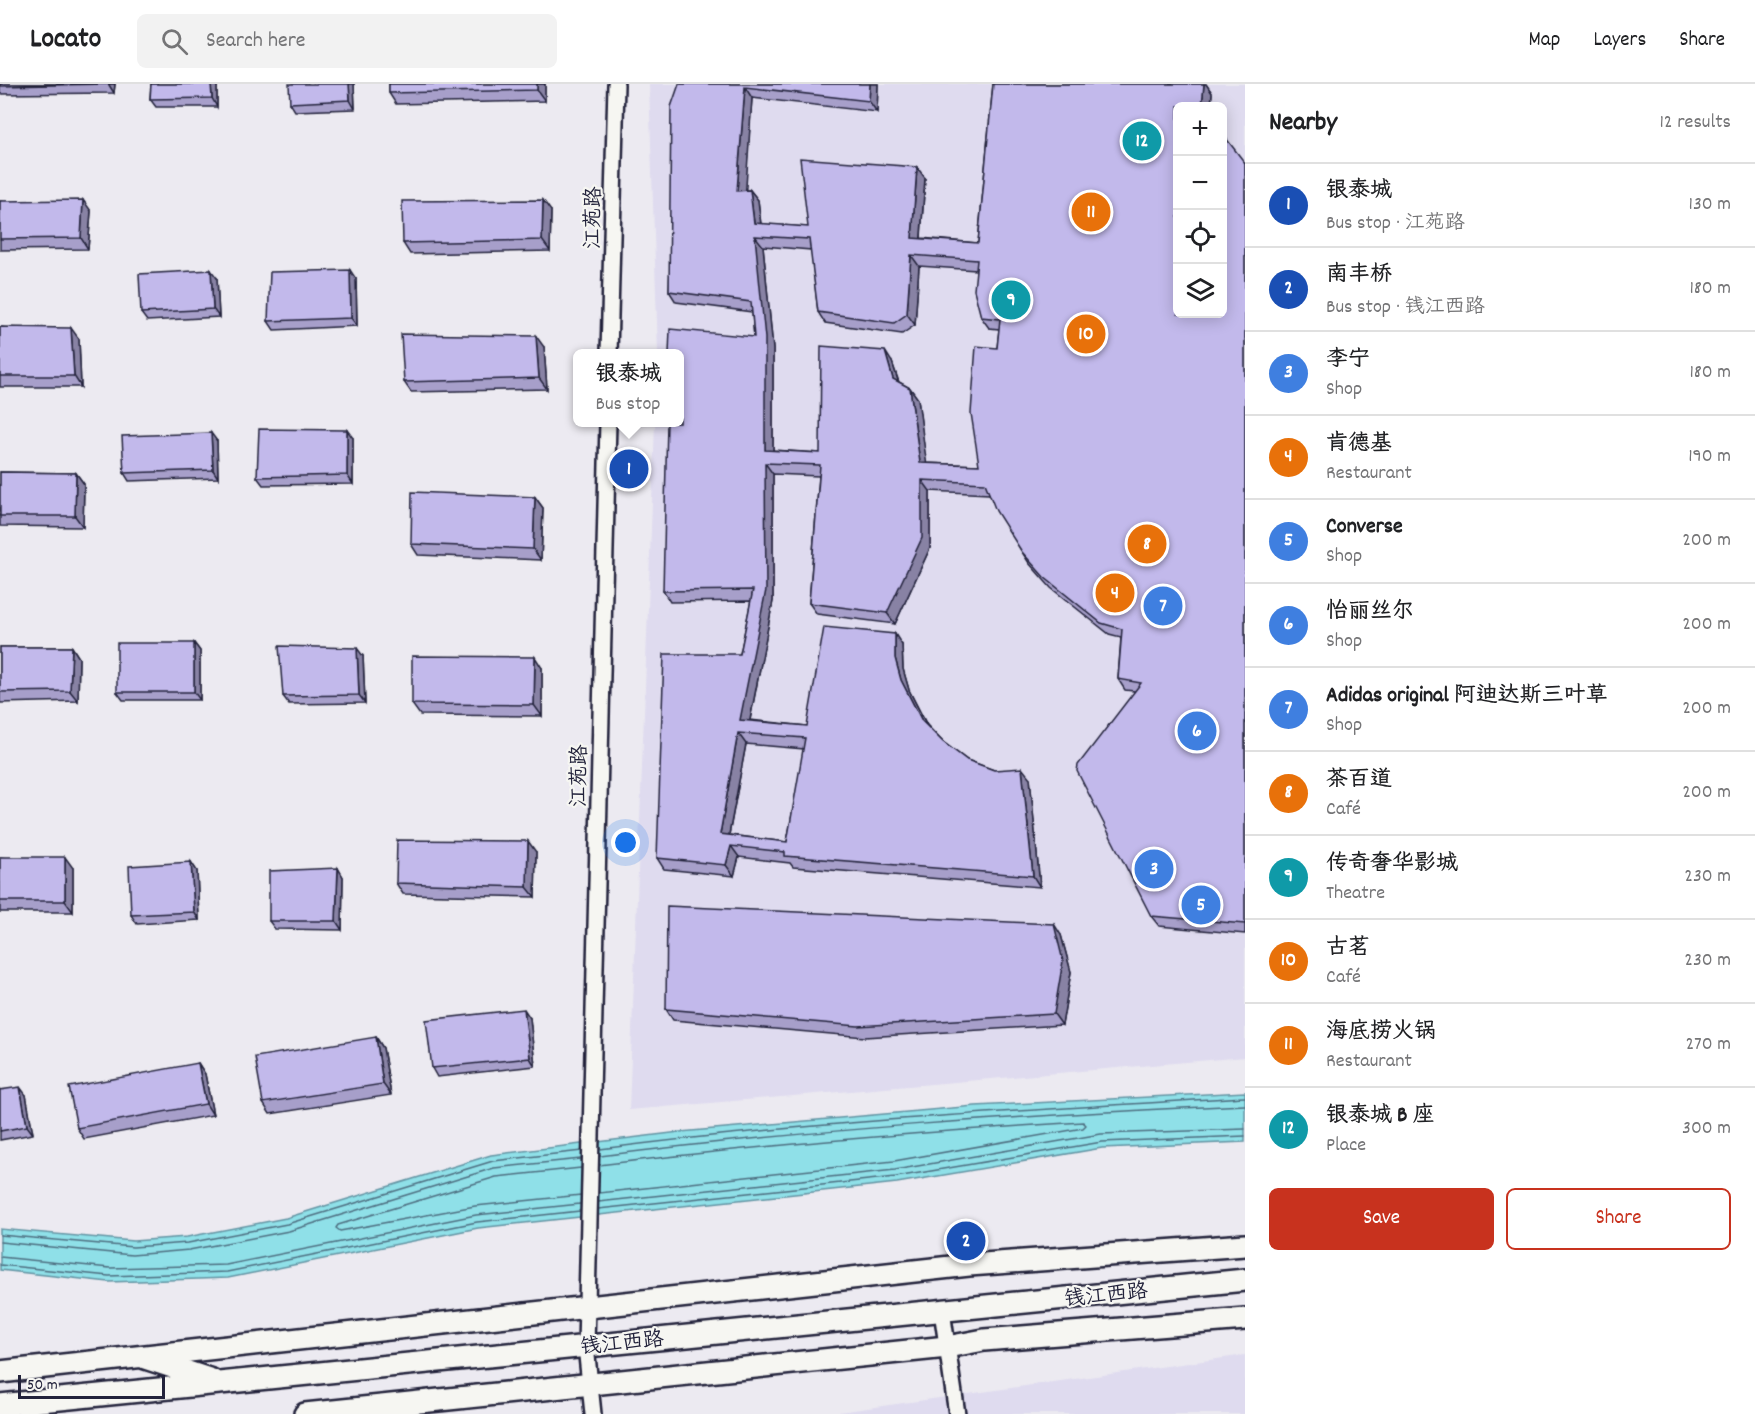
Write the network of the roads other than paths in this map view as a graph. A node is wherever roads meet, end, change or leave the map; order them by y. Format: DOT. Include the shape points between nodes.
graph roads {
  1 [pos="616,84"];
  2 [pos="609,349"];
  3 [pos="608,427"];
  4 [pos="1245,1245"];
  5 [pos="1245,1280"];
  6 [pos="587,1308"];
  7 [pos="942,1311"];
  8 [pos="1245,1319"];
  9 [pos="984,1340"];
  10 [pos="586,1346"];
  11 [pos="947,1347"];
  12 [pos="142,1357"];
  13 [pos="0,1372"];
  14 [pos="221,1383"];
  15 [pos="590,1384"];
  16 [pos="0,1405"];
  17 [pos="305,1414"];
  18 [pos="593,1414"];
  19 [pos="957,1414"];
  1 -- 2 [label="street, 江苑路"];
  3 -- 6 [label="street, 江苑路"];
  4 -- 6 [label="main road" via="969,1265"];
  5 -- 7 [label="main road, 钱江西路"];
  6 -- 10 [label="street, 江苑路"];
  6 -- 12 [label="main road"];
  7 -- 9 [label="main road" via="959,1331"];
  7 -- 10 [label="main road, 钱江西路"];
  7 -- 11 [label="street"];
  8 -- 9 [label="main road"];
  9 -- 11 [label="main road"];
  10 -- 14 [label="main road, 钱江西路"];
  10 -- 15 [label="street, 江苑路"];
  11 -- 15 [label="main road"];
  11 -- 19 [label="street"];
  12 -- 13 [label="main road"];
  12 -- 14 [label="main road"];
  14 -- 16 [label="main road, 钱江西路"];
  15 -- 17 [label="main road"];
  15 -- 18 [label="street, 江苑路"];
}
